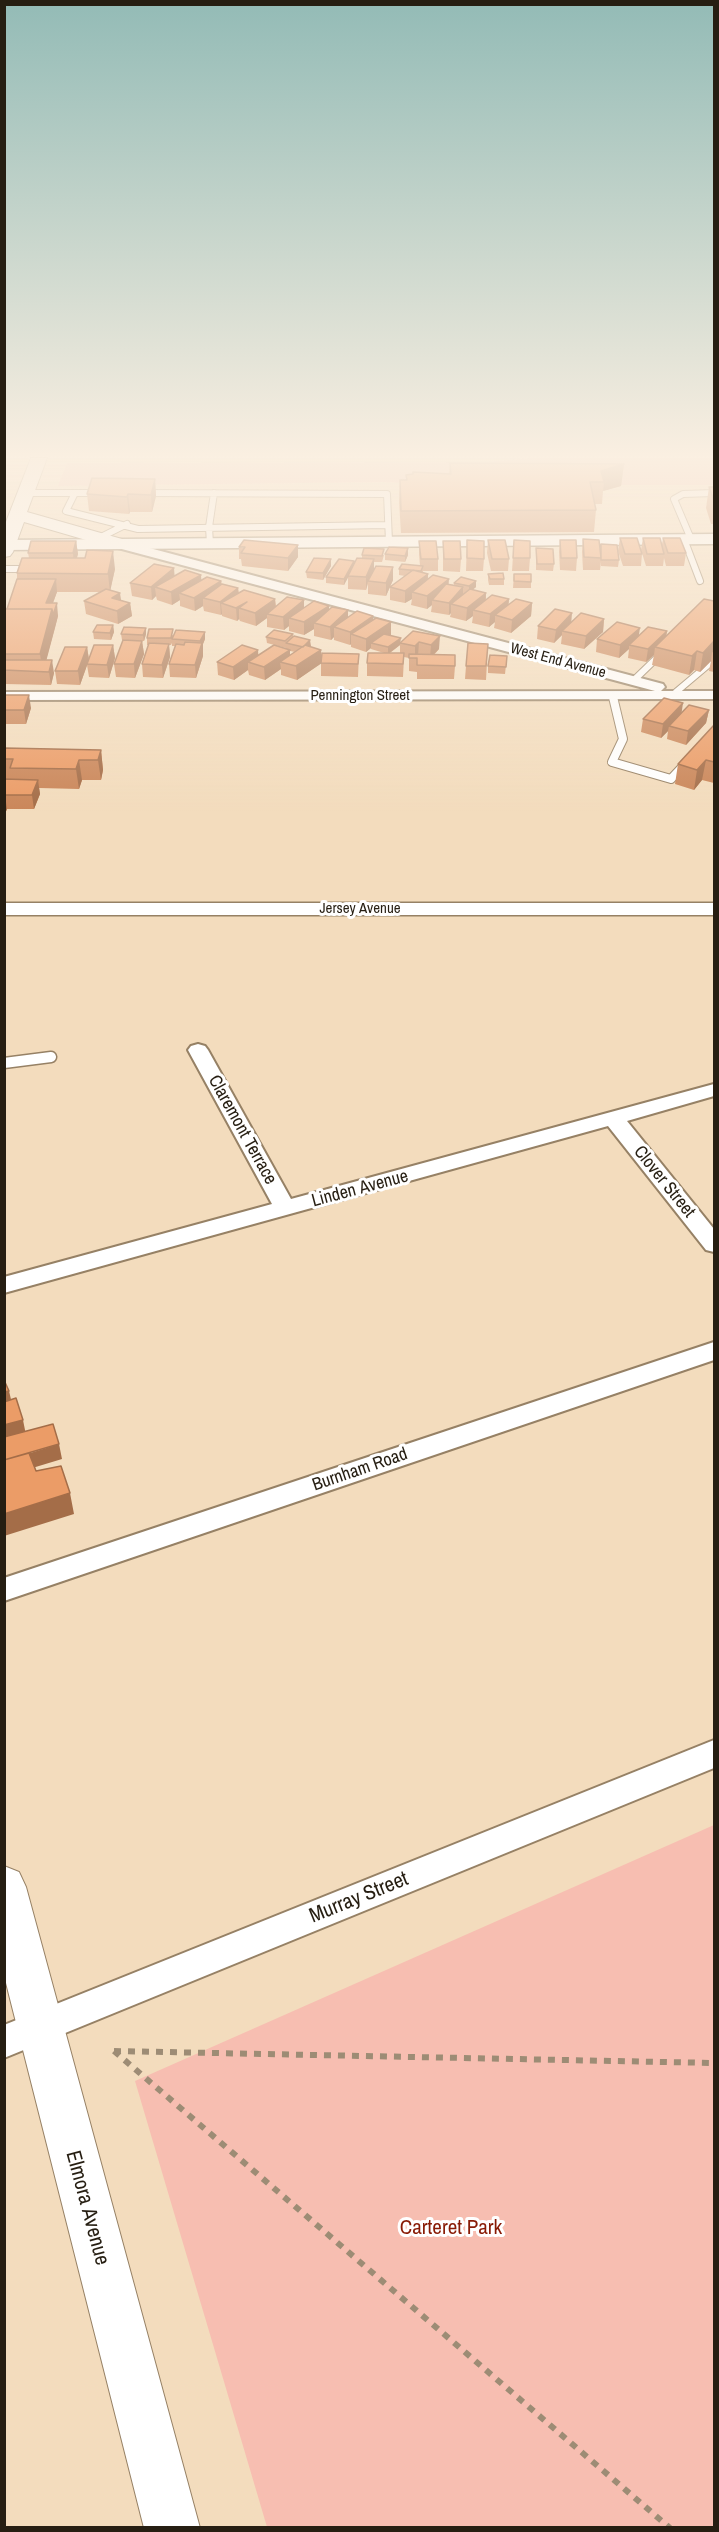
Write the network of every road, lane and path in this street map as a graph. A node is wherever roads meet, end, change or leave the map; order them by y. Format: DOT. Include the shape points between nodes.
graph roads {
  1 [pos="264,576"];
  2 [pos="699,576"];
  3 [pos="700,580"];
  4 [pos="667,648"];
  5 [pos="714,660"];
  6 [pos="633,681"];
  7 [pos="683,694"];
  8 [pos="714,695"];
  9 [pos="4,696"];
  10 [pos="613,696"];
  11 [pos="714,703"];
  12 [pos="693,756"];
  13 [pos="4,909"];
  14 [pos="714,909"];
  15 [pos="198,1050"];
  16 [pos="51,1057"];
  17 [pos="4,1063"];
  18 [pos="714,1090"];
  19 [pos="614,1119"];
  20 [pos="286,1209"];
  21 [pos="714,1244"];
  22 [pos="4,1285"];
  23 [pos="714,1351"];
  24 [pos="4,1590"];
  25 [pos="714,1754"];
  26 [pos="4,1887"];
  27 [pos="22,2034"];
  28 [pos="714,2063"];
  29 [pos="172,2528"];
  30 [pos="670,2528"];
  1 -- 6 [label="street, West End Avenue"];
  2 -- 3 [label="lane"];
  4 -- 6 [label="lane"];
  5 -- 7 [label="lane"];
  6 -- 7 [label="street, West End Avenue"];
  7 -- 8 [label="street, Pennington Street"];
  7 -- 10 [label="street, Pennington Street"];
  7 -- 11 [label="street, West End Avenue"];
  9 -- 10 [label="street, Pennington Street"];
  10 -- 12 [label="lane" via="622,739 612,762 671,779"];
  13 -- 14 [label="street, Jersey Avenue"];
  15 -- 20 [label="street, Claremont Terrace"];
  16 -- 17 [label="lane"];
  18 -- 19 [label="street, Linden Avenue"];
  19 -- 20 [label="street, Linden Avenue"];
  19 -- 21 [label="street, Clover Street"];
  20 -- 22 [label="street, Linden Avenue"];
  23 -- 24 [label="street, Burnham Road"];
  25 -- 27 [label="street, Murray Street"];
  26 -- 27 [label="main road, Elmora Avenue"];
  27 -- 29 [label="main road, Elmora Avenue"];
  28 -- 30 [label="path" via="114,2051"];
}
